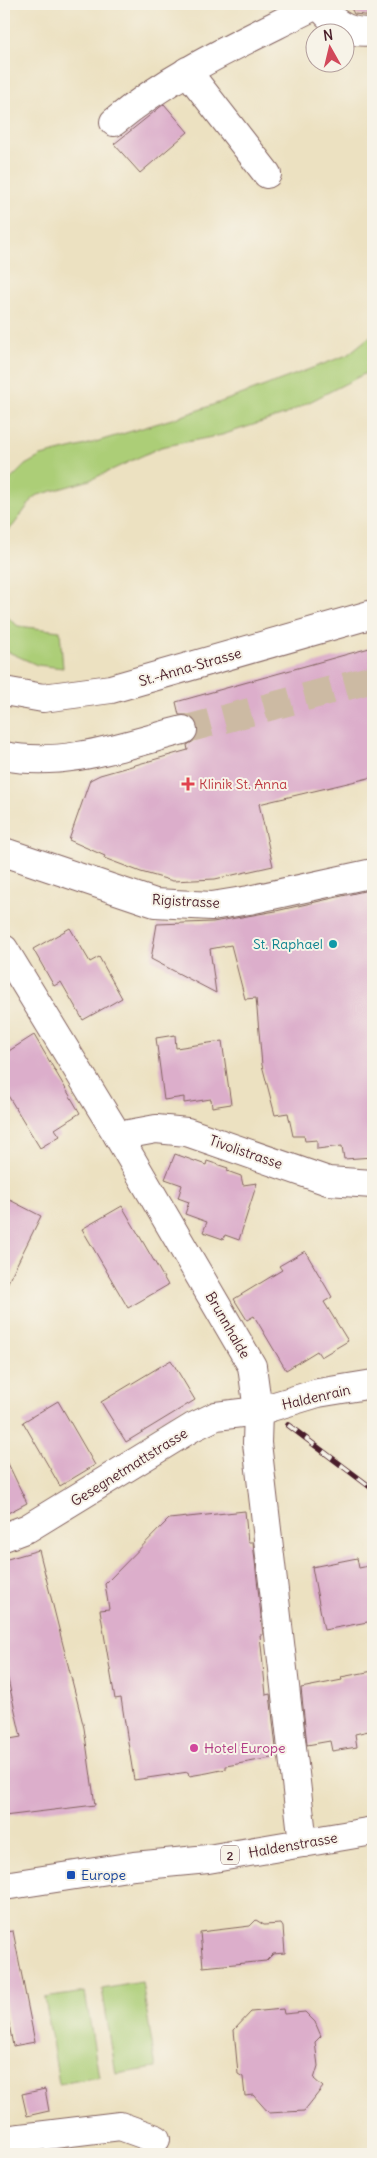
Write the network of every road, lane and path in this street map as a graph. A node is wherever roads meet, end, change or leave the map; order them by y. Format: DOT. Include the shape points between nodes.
graph roads {
  1 [pos="318,4"];
  2 [pos="373,31"];
  3 [pos="187,71"];
  4 [pos="114,122"];
  5 [pos="267,174"];
  6 [pos="373,614"];
  7 [pos="4,691"];
  8 [pos="183,730"];
  9 [pos="4,756"];
  10 [pos="4,852"];
  11 [pos="373,872"];
  12 [pos="4,949"];
  13 [pos="118,1136"];
  14 [pos="373,1184"];
  15 [pos="373,1384"];
  16 [pos="258,1411"];
  17 [pos="4,1537"];
  18 [pos="373,1831"];
  19 [pos="303,1843"];
  20 [pos="4,1886"];
  21 [pos="4,2140"];
  22 [pos="156,2140"];
  1 -- 2 [label="street" via="338,24 359,32"];
  1 -- 3 [label="street"];
  3 -- 4 [label="street" via="148,94"];
  3 -- 5 [label="street"];
  6 -- 7 [label="street, St.-Anna-Strasse" via="111,689 43,698"];
  8 -- 9 [label="street" via="81,756 26,760"];
  10 -- 11 [label="street, Rigistrasse" via="155,903 212,906"];
  12 -- 13 [label="street, Brunnhalde"];
  13 -- 14 [label="street, Tivolistrasse" via="156,1129 187,1132 328,1180"];
  13 -- 16 [label="street, Brunnhalde" via="252,1366"];
  15 -- 16 [label="street, Haldenrain" via="318,1393"];
  16 -- 17 [label="street, Gesegnetmattstrasse" via="216,1416 193,1427 54,1513"];
  16 -- 19 [label="street, Brunnhalde" via="257,1443"];
  18 -- 19 [label="street, Haldenstrasse / 2"];
  19 -- 20 [label="street, Haldenstrasse / 2"];
  21 -- 22 [label="street" via="120,2126"];
}
